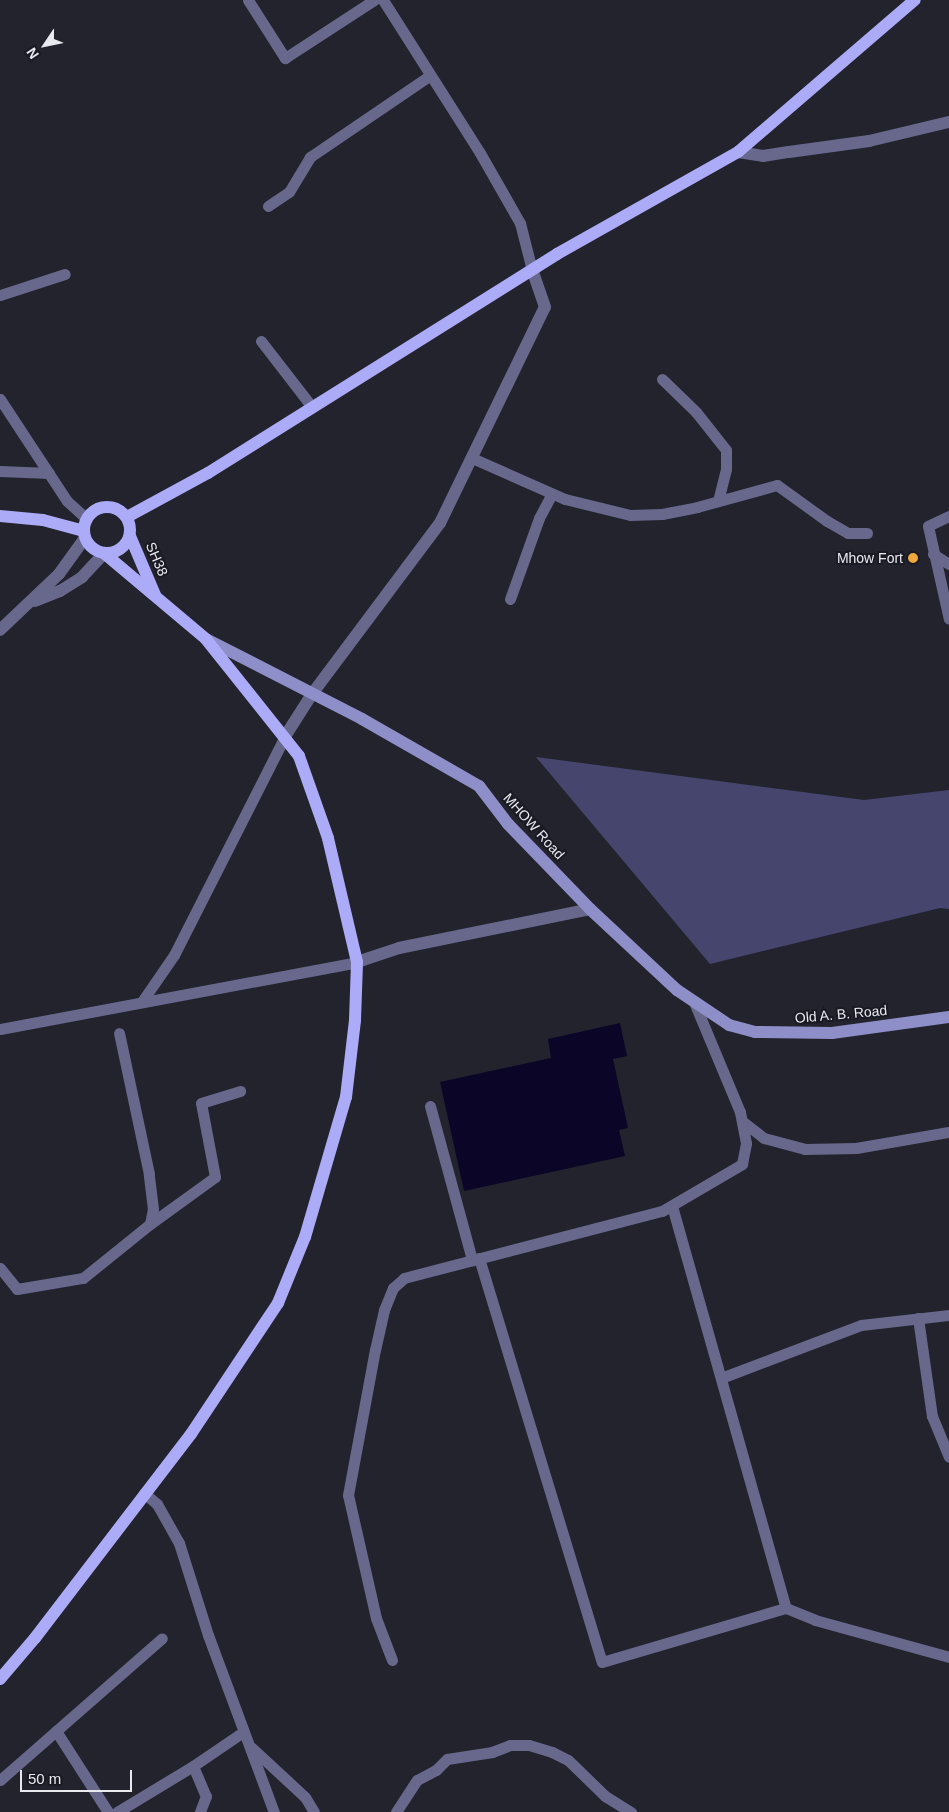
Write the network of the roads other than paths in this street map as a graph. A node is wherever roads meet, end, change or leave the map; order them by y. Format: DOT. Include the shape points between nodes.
graph roads {
  1 [pos="248,0"];
  2 [pos="374,0"];
  3 [pos="383,0"];
  4 [pos="915,0"];
  5 [pos="429,76"];
  6 [pos="949,122"];
  7 [pos="738,152"];
  8 [pos="268,206"];
  9 [pos="532,270"];
  10 [pos="65,274"];
  11 [pos="0,295"];
  12 [pos="262,341"];
  13 [pos="662,380"];
  14 [pos="0,399"];
  15 [pos="312,407"];
  16 [pos="472,458"];
  17 [pos="0,470"];
  18 [pos="49,473"];
  19 [pos="552,494"];
  20 [pos="718,501"];
  21 [pos="0,516"];
  22 [pos="949,516"];
  23 [pos="127,517"];
  24 [pos="85,529"];
  25 [pos="867,533"];
  26 [pos="130,536"];
  27 [pos="104,553"];
  28 [pos="933,554"];
  29 [pos="949,564"];
  30 [pos="155,595"];
  31 [pos="510,599"];
  32 [pos="32,603"];
  33 [pos="949,619"];
  34 [pos="0,630"];
  35 [pos="206,639"];
  36 [pos="312,694"];
  37 [pos="284,738"];
  38 [pos="590,909"];
  39 [pos="357,962"];
  40 [pos="143,1000"];
  41 [pos="694,1002"];
  42 [pos="709,1012"];
  43 [pos="949,1016"];
  44 [pos="0,1029"];
  45 [pos="120,1033"];
  46 [pos="240,1091"];
  47 [pos="430,1106"];
  48 [pos="742,1122"];
  49 [pos="949,1132"];
  50 [pos="672,1206"];
  51 [pos="150,1224"];
  52 [pos="476,1259"];
  53 [pos="0,1268"];
  54 [pos="949,1315"];
  55 [pos="918,1318"];
  56 [pos="721,1378"];
  57 [pos="949,1457"];
  58 [pos="144,1494"];
  59 [pos="786,1608"];
  60 [pos="162,1638"];
  61 [pos="949,1657"];
  62 [pos="392,1660"];
  63 [pos="0,1679"];
  64 [pos="56,1731"];
  65 [pos="243,1732"];
  66 [pos="248,1745"];
  67 [pos="193,1766"];
  68 [pos="0,1780"];
  69 [pos="125,1810"];
  70 [pos="108,1812"];
  71 [pos="200,1812"];
  72 [pos="274,1812"];
  73 [pos="314,1812"];
  74 [pos="396,1812"];
  75 [pos="631,1812"];
  1 -- 2 [label="street" via="285,58"];
  3 -- 5 [label="street"];
  4 -- 7 [label="main road"];
  5 -- 8 [label="street" via="310,157 289,192"];
  5 -- 9 [label="street" via="520,223"];
  6 -- 7 [label="street" via="868,141 763,156"];
  7 -- 9 [label="main road"];
  9 -- 15 [label="main road"];
  9 -- 16 [label="street" via="545,307"];
  10 -- 11 [label="street"];
  12 -- 15 [label="street"];
  13 -- 20 [label="street" via="696,412 726,450 726,470"];
  14 -- 18 [label="street"];
  15 -- 23 [label="main road" via="208,473"];
  16 -- 19 [label="street"];
  16 -- 36 [label="street" via="440,523"];
  17 -- 18 [label="street"];
  18 -- 24 [label="street"];
  19 -- 20 [label="street" via="598,510 630,515 662,514"];
  19 -- 31 [label="street" via="539,518"];
  20 -- 25 [label="street" via="777,485 848,533"];
  21 -- 24 [label="main road" via="43,520"];
  22 -- 28 [label="street" via="928,526"];
  23 -- 24 [label="main road" via="114,507 106,506 92,512"];
  23 -- 26 [label="main road, SH38 / SH38"];
  24 -- 27 [label="main road, SH38" via="92,548"];
  24 -- 32 [label="street"];
  26 -- 27 [label="main road, SH38 / SH38" via="123,548"];
  26 -- 30 [label="main road, SH38 / SH38"];
  27 -- 30 [label="main road, SH38"];
  27 -- 32 [label="street" via="82,577"];
  28 -- 29 [label="street"];
  28 -- 33 [label="street"];
  30 -- 35 [label="main road, SH38"];
  32 -- 34 [label="street"];
  35 -- 36 [label="main road, MHOW Road"];
  35 -- 37 [label="main road, SH38"];
  36 -- 37 [label="street"];
  36 -- 38 [label="main road, MHOW Road" via="479,786 508,824"];
  37 -- 39 [label="main road, SH38" via="299,756 328,838"];
  37 -- 40 [label="street" via="197,913 174,955"];
  38 -- 39 [label="street" via="399,948"];
  38 -- 41 [label="main road, MHOW Road" via="676,990"];
  39 -- 40 [label="street"];
  39 -- 58 [label="main road, SH38" via="355,1020 346,1097 306,1237 278,1303 191,1434"];
  40 -- 44 [label="street"];
  41 -- 42 [label="main road, MHOW Road"];
  41 -- 48 [label="street"];
  42 -- 43 [label="main road, Old A. B. Road" via="730,1025 756,1032 786,1034 832,1033"];
  45 -- 51 [label="street" via="149,1174 153,1209"];
  46 -- 51 [label="street" via="201,1103 215,1177"];
  47 -- 52 [label="street"];
  48 -- 49 [label="street" via="764,1138 804,1149 856,1148"];
  48 -- 50 [label="street" via="746,1143 742,1164"];
  50 -- 52 [label="street" via="642,1217"];
  50 -- 56 [label="street"];
  51 -- 53 [label="street" via="83,1278 17,1289"];
  52 -- 59 [label="street" via="525,1400 602,1662"];
  52 -- 62 [label="street" via="404,1278 384,1310 375,1350 348,1496 376,1618"];
  54 -- 55 [label="street"];
  55 -- 56 [label="street" via="861,1324"];
  55 -- 57 [label="street" via="932,1416"];
  56 -- 59 [label="street"];
  58 -- 63 [label="main road, SH38" via="36,1638"];
  58 -- 65 [label="street" via="157,1504 178,1543"];
  59 -- 61 [label="street" via="815,1620"];
  60 -- 64 [label="street"];
  64 -- 68 [label="street"];
  64 -- 70 [label="street"];
  65 -- 66 [label="street"];
  65 -- 67 [label="street"];
  66 -- 72 [label="street"];
  66 -- 73 [label="street" via="305,1797"];
  67 -- 69 [label="street"];
  67 -- 71 [label="street" via="206,1796"];
  74 -- 75 [label="street" via="417,1780 436,1770 447,1759 492,1752 510,1745 552,1752 568,1760 605,1796"];
}
